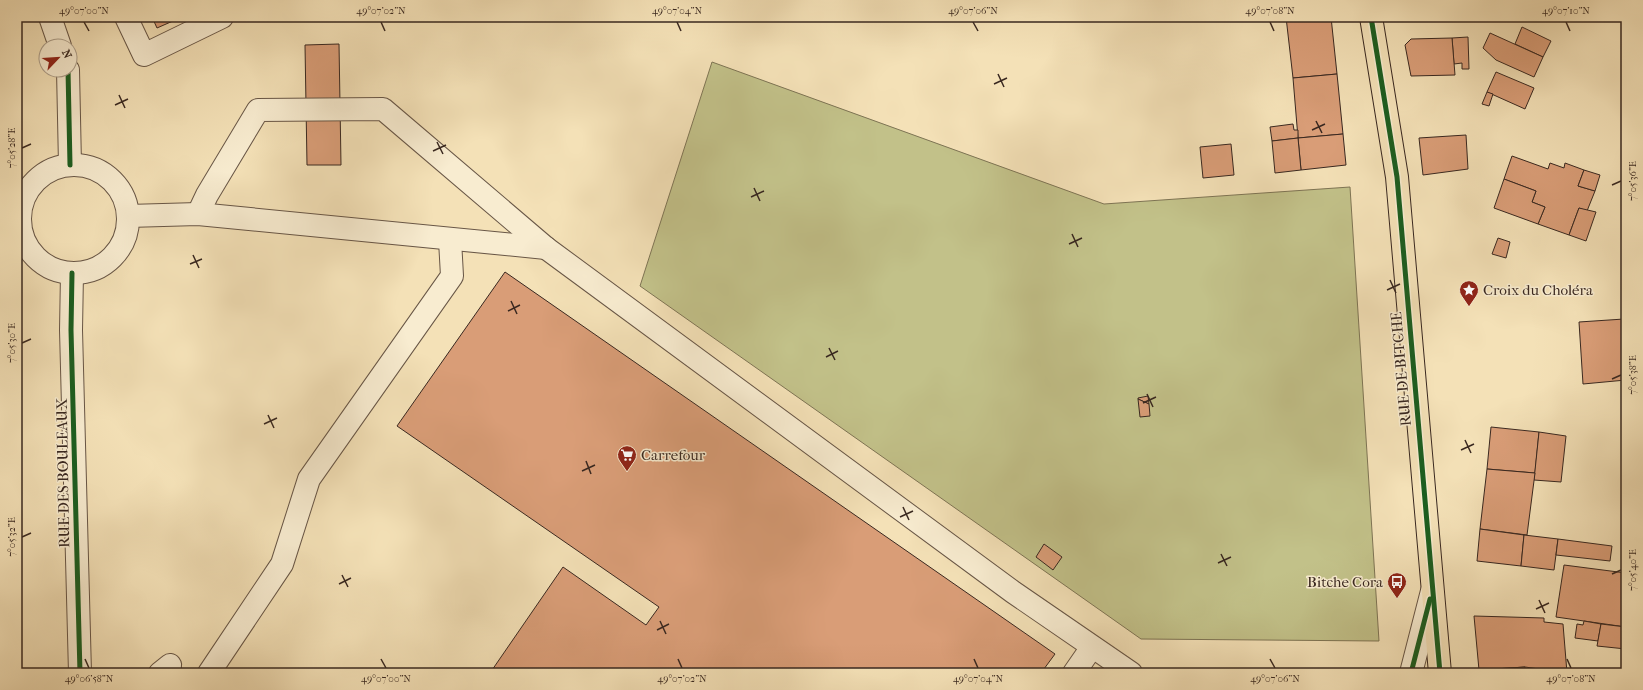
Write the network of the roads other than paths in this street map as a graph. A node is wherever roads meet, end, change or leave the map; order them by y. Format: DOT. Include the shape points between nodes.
graph roads {
  1 [pos="50,17"];
  2 [pos="126,17"];
  3 [pos="222,17"];
  4 [pos="1371,17"];
  5 [pos="57,38"];
  6 [pos="68,78"];
  7 [pos="70,166"];
  8 [pos="19,214"];
  9 [pos="198,214"];
  10 [pos="128,216"];
  11 [pos="450,240"];
  12 [pos="546,248"];
  13 [pos="72,273"];
  14 [pos="1432,592"];
  15 [pos="1092,647"];
  16 [pos="80,673"];
  17 [pos="160,673"];
  18 [pos="166,673"];
  19 [pos="208,673"];
  20 [pos="1074,673"];
  21 [pos="1131,673"];
  22 [pos="1411,673"];
  23 [pos="1440,673"];
  1 -- 5 [label="street"];
  2 -- 3 [label="street" via="144,55"];
  4 -- 14 [label="main road, RUE DE BITCHE" via="1398,177"];
  6 -- 7 [label="street"];
  7 -- 8 [label="street" via="53,169 33,184 24,198"];
  7 -- 10 [label="street" via="94,168 108,176 119,188 126,202"];
  8 -- 13 [label="street" via="22,232 30,249 42,262 59,271"];
  9 -- 10 [label="street"];
  9 -- 11 [label="street"];
  9 -- 12 [label="street" via="258,110 383,109"];
  10 -- 13 [label="street" via="126,235 119,249 107,262 93,270"];
  11 -- 12 [label="street"];
  11 -- 19 [label="street" via="452,276 309,479 282,564"];
  12 -- 15 [label="street" via="1013,592"];
  13 -- 16 [label="street, RUE DES BOULEAUX" via="71,330"];
  14 -- 22 [label="street"];
  14 -- 23 [label="main road, RUE DE BITCHE"];
  15 -- 20 [label="street"];
  15 -- 21 [label="street"];
  17 -- 18 [label="street" via="170,665"];
}
